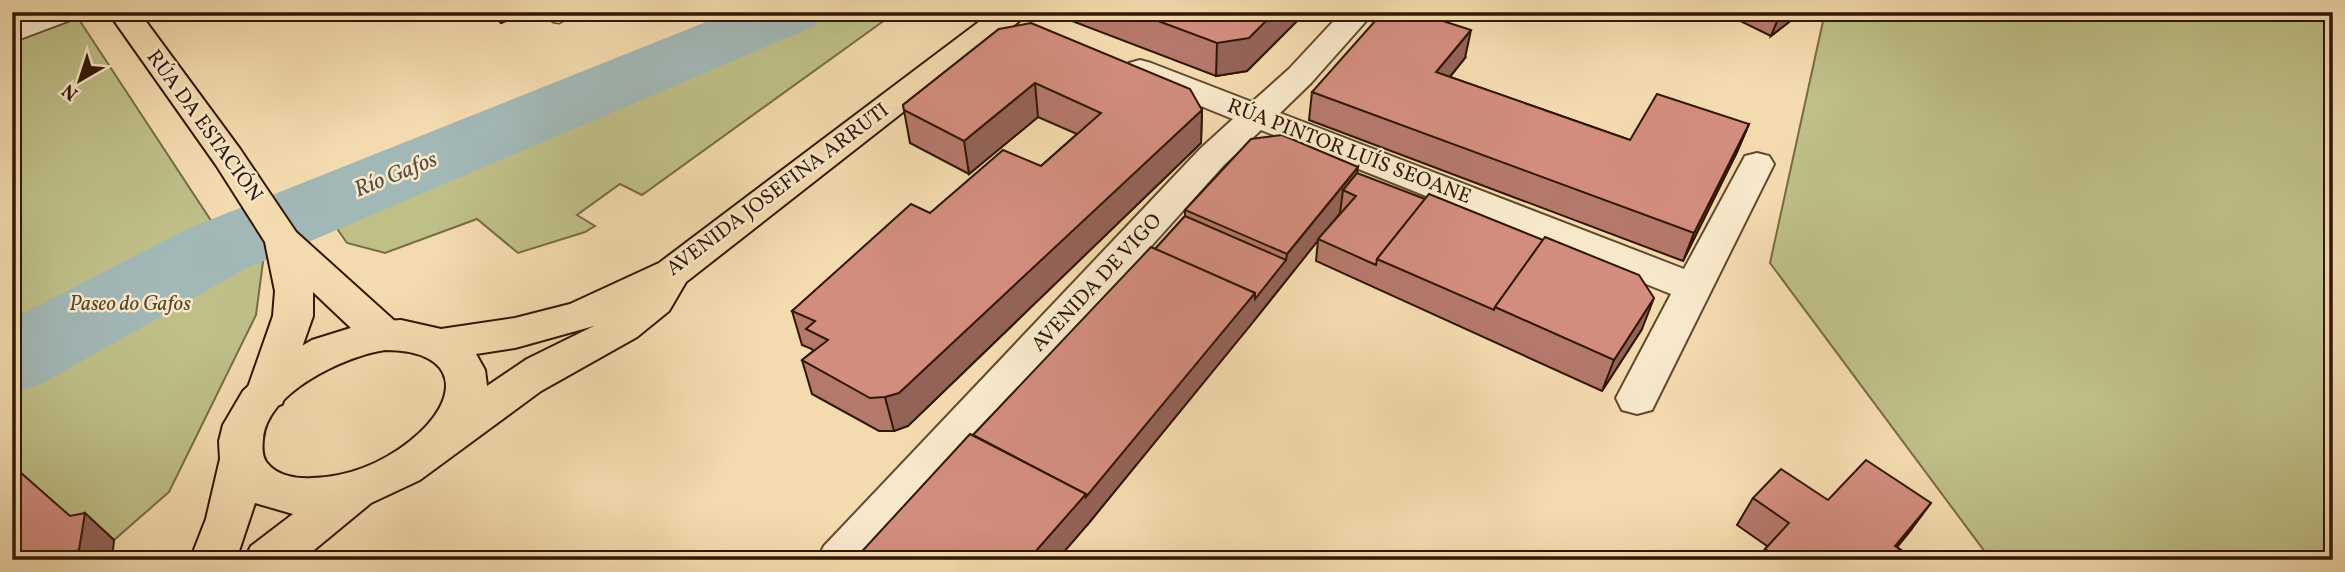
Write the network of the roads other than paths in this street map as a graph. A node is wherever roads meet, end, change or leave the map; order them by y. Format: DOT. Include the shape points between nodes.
graph roads {
  1 [pos="65,12"];
  2 [pos="123,12"];
  3 [pos="552,12"];
  4 [pos="572,12"];
  5 [pos="1359,12"];
  6 [pos="1016,19"];
  7 [pos="12,33"];
  8 [pos="1109,57"];
  9 [pos="1259,116"];
  10 [pos="1757,164"];
  11 [pos="284,241"];
  12 [pos="672,273"];
  13 [pos="1692,287"];
  14 [pos="384,335"];
  15 [pos="442,344"];
  16 [pos="267,393"];
  17 [pos="1637,398"];
  18 [pos="426,453"];
  19 [pos="241,461"];
  20 [pos="359,489"];
  21 [pos="213,560"];
  22 [pos="267,560"];
  23 [pos="840,560"];
  1 -- 7 [label="street"];
  2 -- 11 [label="main road, RÚA DA ESTACIÓN"];
  3 -- 4 [label="lane" via="559,18"];
  5 -- 9 [label="street, AVENIDA DE VIGO"];
  6 -- 12 [label="main road, AVENIDA JOSEFINA ARRUTI"];
  8 -- 9 [label="street, RÚA PINTOR LUÍS SEOANE"];
  9 -- 13 [label="street, RÚA PINTOR LUÍS SEOANE"];
  9 -- 23 [label="street, AVENIDA DE VIGO" via="1212,158"];
  10 -- 13 [label="street"];
  11 -- 14 [label="main road, RÚA DA ESTACIÓN"];
  11 -- 16 [label="main road, RÚA DA ESTACIÓN" via="294,291 293,316"];
  12 -- 15 [label="main road, AVENIDA JOSEFINA ARRUTI" via="581,315 515,333"];
  12 -- 18 [label="main road" via="654,303 621,328 527,379"];
  13 -- 17 [label="street"];
  14 -- 15 [label="main road" via="417,335"];
  14 -- 16 [label="main road" via="321,354"];
  15 -- 18 [label="main road" via="459,358 467,378 464,402 449,428"];
  16 -- 19 [label="main road" via="249,416 240,439"];
  18 -- 20 [label="main road" via="395,474"];
  19 -- 20 [label="main road" via="255,483 282,495 318,498"];
  19 -- 21 [label="main road" via="229,519"];
  20 -- 22 [label="main road"];
}
